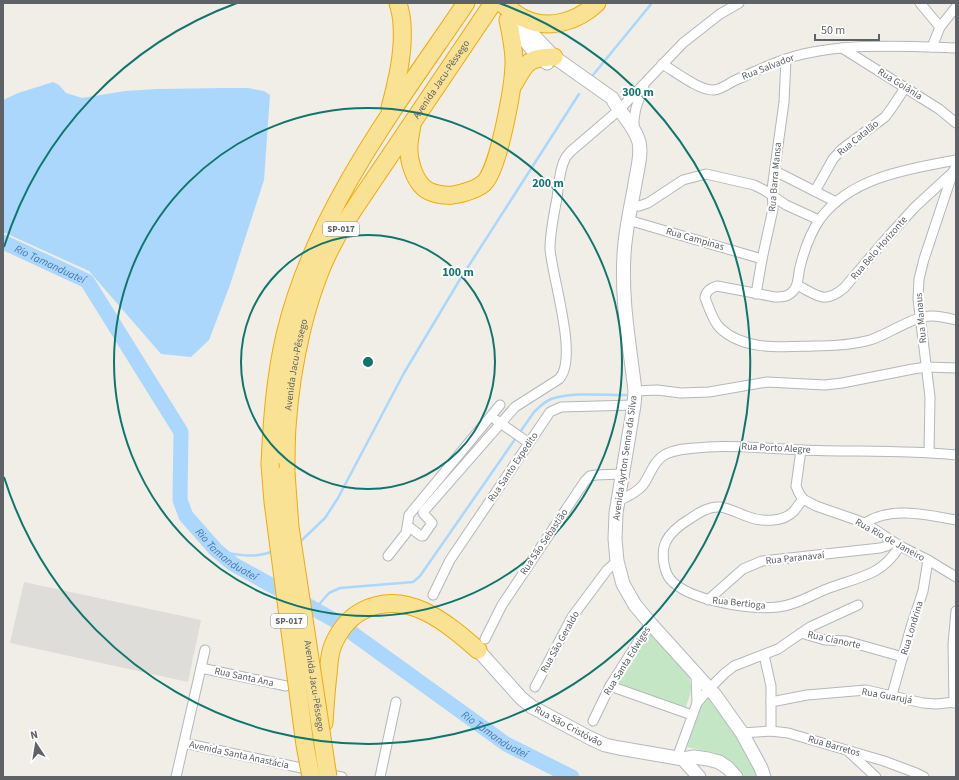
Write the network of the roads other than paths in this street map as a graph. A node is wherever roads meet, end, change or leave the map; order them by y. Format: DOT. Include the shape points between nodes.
graph roads {
  1 [pos="398,3"];
  2 [pos="466,3"];
  3 [pos="597,3"];
  4 [pos="739,3"];
  5 [pos="920,3"];
  6 [pos="501,7"];
  7 [pos="956,7"];
  8 [pos="940,27"];
  9 [pos="932,46"];
  10 [pos="842,48"];
  11 [pos="956,48"];
  12 [pos="547,57"];
  13 [pos="786,59"];
  14 [pos="662,64"];
  15 [pos="648,79"];
  16 [pos="512,87"];
  17 [pos="905,88"];
  18 [pos="618,109"];
  19 [pos="387,120"];
  20 [pos="413,120"];
  21 [pos="955,121"];
  22 [pos="634,128"];
  23 [pos="956,160"];
  24 [pos="954,169"];
  25 [pos="775,171"];
  26 [pos="815,191"];
  27 [pos="773,196"];
  28 [pos="836,202"];
  29 [pos="631,206"];
  30 [pos="628,220"];
  31 [pos="819,220"];
  32 [pos="762,259"];
  33 [pos="797,285"];
  34 [pos="756,294"];
  35 [pos="920,318"];
  36 [pos="956,320"];
  37 [pos="927,367"];
  38 [pos="956,368"];
  39 [pos="635,391"];
  40 [pos="500,405"];
  41 [pos="634,405"];
  42 [pos="491,417"];
  43 [pos="501,423"];
  44 [pos="522,438"];
  45 [pos="801,450"];
  46 [pos="929,452"];
  47 [pos="956,455"];
  48 [pos="622,474"];
  49 [pos="803,499"];
  50 [pos="618,501"];
  51 [pos="956,520"];
  52 [pos="865,523"];
  53 [pos="408,526"];
  54 [pos="897,544"];
  55 [pos="388,556"];
  56 [pos="928,560"];
  57 [pos="617,561"];
  58 [pos="956,577"];
  59 [pos="434,595"];
  60 [pos="708,600"];
  61 [pos="858,605"];
  62 [pos="956,611"];
  63 [pos="650,623"];
  64 [pos="801,632"];
  65 [pos="481,644"];
  66 [pos="955,644"];
  67 [pos="205,650"];
  68 [pos="764,655"];
  69 [pos="903,658"];
  70 [pos="201,668"];
  71 [pos="696,673"];
  72 [pos="286,686"];
  73 [pos="610,686"];
  74 [pos="535,687"];
  75 [pos="710,688"];
  76 [pos="892,695"];
  77 [pos="396,702"];
  78 [pos="771,702"];
  79 [pos="955,702"];
  80 [pos="697,703"];
  81 [pos="692,715"];
  82 [pos="593,721"];
  83 [pos="770,731"];
  84 [pos="742,733"];
  85 [pos="184,743"];
  86 [pos="305,745"];
  87 [pos="323,746"];
  88 [pos="846,750"];
  89 [pos="680,758"];
  90 [pos="763,773"];
  91 [pos="176,777"];
  92 [pos="305,777"];
  93 [pos="311,777"];
  94 [pos="328,777"];
  95 [pos="342,777"];
  96 [pos="380,777"];
  97 [pos="699,777"];
  98 [pos="736,777"];
  99 [pos="772,777"];
  100 [pos="876,777"];
  101 [pos="924,777"];
  1 -- 19 [label="highway" via="402,24 402,52 398,80"];
  2 -- 19 [label="highway, Avenida Jacu-Pêssego / SP-017"];
  3 -- 6 [label="highway" via="578,18 549,24 524,18"];
  4 -- 14 [label="street" via="683,42"];
  5 -- 8 [label="street"];
  6 -- 12 [label="main road, Avenida Ayrton Senna da Silva"];
  6 -- 16 [label="highway" via="513,42"];
  6 -- 20 [label="highway, Avenida Jacu-Pêssego / SP-017" via="482,19"];
  7 -- 8 [label="street"];
  8 -- 9 [label="street"];
  9 -- 10 [label="street, Rua Salvador"];
  9 -- 11 [label="street, Rua Salvador"];
  10 -- 13 [label="street, Rua Salvador"];
  10 -- 17 [label="street, Rua Goiânia"];
  12 -- 16 [label="highway" via="534,59 527,64"];
  12 -- 18 [label="main road, Avenida Ayrton Senna da Silva" via="607,105"];
  13 -- 14 [label="street, Rua Salvador" via="713,90 699,86"];
  13 -- 25 [label="street, Rua Barra Mansa" via="784,102"];
  14 -- 15 [label="street"];
  15 -- 18 [label="street"];
  15 -- 22 [label="street" via="634,111"];
  16 -- 20 [label="highway" via="492,169 484,182 466,193 445,196 425,189 416,177 409,147"];
  17 -- 21 [label="street, Rua Goiânia"];
  17 -- 26 [label="street, Rua Catalão" via="884,118 833,159"];
  18 -- 22 [label="main road, Avenida Ayrton Senna da Silva"];
  18 -- 43 [label="street" via="570,152 561,171 550,240 552,264 563,317 566,348 564,373 559,379 515,407"];
  19 -- 86 [label="highway, Avenida Jacu-Pêssego / SP-017, bridge" via="336,202 306,267 285,335 277,377 270,464"];
  20 -- 87 [label="highway, Avenida Jacu-Pêssego / SP-017, bridge" via="335,240 310,302 300,338 293,380 287,428 286,473 290,526"];
  22 -- 29 [label="main road, Avenida Ayrton Senna da Silva" via="639,141 640,155"];
  23 -- 28 [label="street" via="872,180 856,187"];
  24 -- 33 [label="street, Rua Belo Horizonte" via="885,240 837,295 831,298 821,297"];
  24 -- 35 [label="street, Rua Manaus" via="919,279"];
  25 -- 26 [label="street"];
  25 -- 27 [label="street, Rua Barra Mansa"];
  26 -- 28 [label="street"];
  27 -- 29 [label="street" via="754,185 706,174 683,180 648,203"];
  27 -- 31 [label="street"];
  27 -- 32 [label="street, Rua Barra Mansa" via="773,209"];
  28 -- 31 [label="street"];
  29 -- 30 [label="main road, Avenida Ayrton Senna da Silva"];
  30 -- 32 [label="street, Rua Campinas"];
  30 -- 39 [label="main road, Avenida Ayrton Senna da Silva" via="624,280"];
  31 -- 33 [label="street" via="805,251"];
  32 -- 34 [label="street, Rua Barra Mansa"];
  33 -- 34 [label="street" via="789,295 783,297"];
  34 -- 35 [label="street" via="717,286 711,287 705,298 717,325 731,336 745,342 774,347 837,345 869,340"];
  35 -- 36 [label="street" via="932,316"];
  35 -- 37 [label="street, Rua Manaus"];
  37 -- 38 [label="street"];
  37 -- 39 [label="street" via="842,384 767,382 709,392"];
  37 -- 46 [label="street, Rua Manaus" via="930,397"];
  39 -- 41 [label="main road, Avenida Ayrton Senna da Silva"];
  40 -- 42 [label="street"];
  41 -- 44 [label="street, Rua Santo Expedito" via="556,408"];
  41 -- 48 [label="main road, Avenida Ayrton Senna da Silva"];
  42 -- 43 [label="street"];
  42 -- 53 [label="street" via="409,515"];
  43 -- 44 [label="street"];
  43 -- 53 [label="street" via="424,511 424,515 432,523 423,536"];
  44 -- 59 [label="street, Rua Santo Expedito" via="450,560"];
  45 -- 46 [label="street, Rua Porto Alegre"];
  45 -- 49 [label="street" via="796,486"];
  45 -- 50 [label="street, Rua Porto Alegre" via="744,446 682,449 659,459 644,485"];
  46 -- 47 [label="street, Rua Porto Alegre"];
  48 -- 50 [label="main road, Avenida Ayrton Senna da Silva"];
  48 -- 65 [label="street, Rua São Sebastião" via="596,474 585,481 502,604"];
  49 -- 52 [label="street, Rua Rio de Janeiro"];
  49 -- 60 [label="street, Rua Bertioga" via="794,512 774,520 749,518 720,507 700,513 676,528 664,546 663,558 667,575 679,587"];
  50 -- 57 [label="main road, Avenida Ayrton Senna da Silva" via="615,539"];
  51 -- 52 [label="street" via="907,513 883,515"];
  52 -- 54 [label="street, Rua Rio de Janeiro"];
  53 -- 55 [label="street"];
  54 -- 56 [label="street, Rua Rio de Janeiro"];
  54 -- 60 [label="street, Rua Paranavaí" via="762,561 744,569"];
  54 -- 60 [label="street, Rua Bertioga" via="895,555 873,572 794,603 764,607"];
  56 -- 58 [label="street, Rua Rio de Janeiro"];
  56 -- 69 [label="street, Rua Londrina" via="923,591"];
  57 -- 63 [label="main road, Avenida Ayrton Senna da Silva" via="628,594"];
  57 -- 74 [label="street, Rua São Geraldo" via="607,570 572,617"];
  61 -- 64 [label="street"];
  62 -- 66 [label="street"];
  63 -- 71 [label="main road, Avenida Ayrton Senna da Silva"];
  63 -- 73 [label="street, Rua Santa Edwiges"];
  64 -- 68 [label="street, Rua Cianorte" via="778,649"];
  64 -- 69 [label="street, Rua Cianorte"];
  65 -- 87 [label="highway, bridge" via="411,606 383,604 370,607 358,614 338,634 332,646"];
  65 -- 89 [label="main road, Rua São Cristóvão" via="520,698 532,707 605,745"];
  66 -- 79 [label="street"];
  67 -- 70 [label="street"];
  68 -- 75 [label="street, Rua Cianorte" via="734,666"];
  68 -- 78 [label="street" via="770,676"];
  69 -- 76 [label="street, Rua Londrina"];
  70 -- 72 [label="street, Rua Santa Ana"];
  70 -- 85 [label="street"];
  71 -- 75 [label="main road, Avenida Ayrton Senna da Silva"];
  71 -- 80 [label="street"];
  73 -- 81 [label="street"];
  73 -- 82 [label="street, Rua Santa Edwiges"];
  75 -- 80 [label="street, Rua Cianorte"];
  75 -- 84 [label="main road, Avenida Ayrton Senna da Silva"];
  76 -- 78 [label="street, Rua Guarujá" via="855,691 807,695"];
  76 -- 79 [label="street, Rua Guarujá" via="936,704"];
  77 -- 96 [label="street"];
  78 -- 83 [label="street"];
  80 -- 81 [label="street"];
  81 -- 89 [label="street"];
  83 -- 84 [label="street, Rua Barretos"];
  83 -- 88 [label="street, Rua Barretos" via="788,733"];
  84 -- 90 [label="main road, Avenida Ayrton Senna da Silva"];
  85 -- 91 [label="street"];
  85 -- 95 [label="street, Avenida Santa Anastácia"];
  86 -- 92 [label="highway, bridge"];
  86 -- 93 [label="highway, Avenida Jacu-Pêssego / SP-017, bridge"];
  87 -- 94 [label="highway, Avenida Jacu-Pêssego / SP-017, bridge"];
  88 -- 100 [label="street"];
  88 -- 101 [label="street, Rua Barretos" via="897,765"];
  89 -- 97 [label="main road"];
  89 -- 98 [label="main road, Rua São Cristóvão" via="694,757 719,762"];
  90 -- 99 [label="main road, Avenida Ayrton Senna da Silva"];
}
